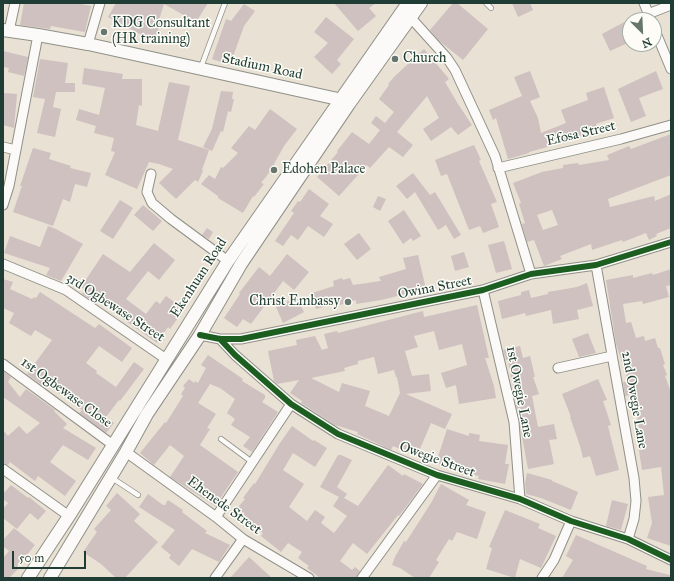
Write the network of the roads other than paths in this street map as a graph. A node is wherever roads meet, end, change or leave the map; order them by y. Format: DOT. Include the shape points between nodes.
graph roads {
  1 [pos="15,3"];
  2 [pos="100,3"];
  3 [pos="225,3"];
  4 [pos="408,3"];
  5 [pos="421,3"];
  6 [pos="486,3"];
  7 [pos="671,5"];
  8 [pos="491,8"];
  9 [pos="658,12"];
  10 [pos="411,18"];
  11 [pos="6,31"];
  12 [pos="38,35"];
  13 [pos="88,44"];
  14 [pos="662,47"];
  15 [pos="201,69"];
  16 [pos="671,69"];
  17 [pos="345,100"];
  18 [pos="671,125"];
  19 [pos="3,147"];
  20 [pos="16,150"];
  21 [pos="498,168"];
  22 [pos="151,174"];
  23 [pos="3,205"];
  24 [pos="671,242"];
  25 [pos="228,260"];
  26 [pos="3,264"];
  27 [pos="596,264"];
  28 [pos="531,274"];
  29 [pos="483,290"];
  30 [pos="200,335"];
  31 [pos="220,339"];
  32 [pos="612,356"];
  33 [pos="166,359"];
  34 [pos="3,364"];
  35 [pos="558,368"];
  36 [pos="291,404"];
  37 [pos="221,439"];
  38 [pos="113,445"];
  39 [pos="126,452"];
  40 [pos="252,462"];
  41 [pos="3,469"];
  42 [pos="437,475"];
  43 [pos="110,477"];
  44 [pos="138,495"];
  45 [pos="520,499"];
  46 [pos="69,516"];
  47 [pos="216,516"];
  48 [pos="571,521"];
  49 [pos="243,539"];
  50 [pos="628,539"];
  51 [pos="671,560"];
  52 [pos="28,578"];
  53 [pos="50,578"];
  54 [pos="215,578"];
  55 [pos="309,578"];
  56 [pos="362,578"];
  57 [pos="542,578"];
  1 -- 11 [label="street"];
  2 -- 13 [label="street"];
  3 -- 15 [label="lane"];
  4 -- 17 [label="main road, Ekenhuan Road"];
  5 -- 10 [label="main road, Ekenhuan Road"];
  6 -- 8 [label="lane"];
  7 -- 9 [label="street"];
  10 -- 17 [label="main road, Ekenhuan Road"];
  10 -- 21 [label="street" via="455,70 495,156"];
  11 -- 12 [label="main road, Stadium Road"];
  12 -- 13 [label="main road, Stadium Road"];
  12 -- 20 [label="street"];
  13 -- 15 [label="main road, Stadium Road"];
  14 -- 16 [label="street"];
  15 -- 17 [label="main road, Stadium Road"];
  17 -- 25 [label="main road, Ekenhuan Road"];
  17 -- 30 [label="main road, Ekenhuan Road"];
  18 -- 21 [label="street, Efosa Street"];
  19 -- 20 [label="street"];
  20 -- 23 [label="street"];
  21 -- 28 [label="street"];
  22 -- 25 [label="street" via="147,192 152,203"];
  24 -- 27 [label="street, Owina Street"];
  25 -- 33 [label="main road, Ekenhuan Road"];
  26 -- 33 [label="street, 3rd Ogbewase Street" via="66,290"];
  27 -- 28 [label="street, Owina Street"];
  27 -- 32 [label="street, 2nd Owegie Lane"];
  28 -- 29 [label="street, Owina Street"];
  29 -- 31 [label="street, Owina Street" via="241,339"];
  29 -- 45 [label="street, 1st Owegie Lane" via="514,422"];
  30 -- 31 [label="street, Owina Street"];
  30 -- 39 [label="main road, Ekenhuan Road" via="147,414"];
  31 -- 36 [label="street, Owegie Street" via="235,356"];
  32 -- 35 [label="street"];
  32 -- 50 [label="street, 2nd Owegie Lane" via="634,478 636,501"];
  33 -- 38 [label="main road, Ekenhuan Road"];
  34 -- 38 [label="street, 1st Ogbewase Close"];
  36 -- 40 [label="street"];
  36 -- 42 [label="street, Owegie Street" via="338,434"];
  37 -- 40 [label="lane"];
  38 -- 46 [label="main road, Ekenhuan Road"];
  39 -- 43 [label="main road, Ekenhuan Road"];
  39 -- 47 [label="street, Ehenede Street"];
  40 -- 47 [label="street"];
  41 -- 46 [label="street"];
  42 -- 45 [label="street, Owegie Street"];
  42 -- 56 [label="street"];
  43 -- 44 [label="lane"];
  43 -- 53 [label="main road, Ekenhuan Road"];
  45 -- 48 [label="street, Owegie Street"];
  46 -- 52 [label="main road, Ekenhuan Road"];
  47 -- 49 [label="street, Ehenede Street"];
  48 -- 50 [label="street, Owegie Street"];
  48 -- 57 [label="street" via="554,560"];
  49 -- 54 [label="street"];
  49 -- 55 [label="street, Ehenede Street"];
  50 -- 51 [label="street, Owegie Street"];
}
